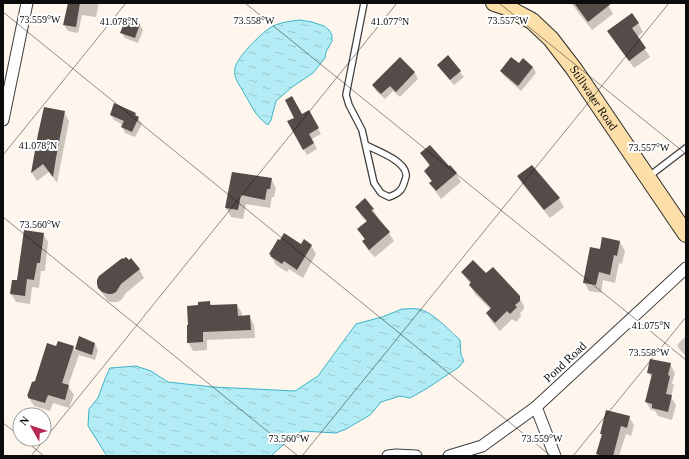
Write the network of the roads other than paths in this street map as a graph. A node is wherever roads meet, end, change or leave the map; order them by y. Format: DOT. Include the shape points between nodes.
graph roads {
  1 [pos="27,3"];
  2 [pos="364,3"];
  3 [pos="494,3"];
  4 [pos="3,120"];
  5 [pos="366,146"];
  6 [pos="686,148"];
  7 [pos="648,177"];
  8 [pos="686,234"];
  9 [pos="686,268"];
  10 [pos="536,407"];
  11 [pos="388,456"];
  12 [pos="416,456"];
  13 [pos="449,456"];
  14 [pos="555,456"];
  1 -- 4 [label="street"];
  2 -- 5 [label="lane" via="346,94 362,130"];
  3 -- 7 [label="main road, Stillwater Road" via="532,21 551,39"];
  5 -- 5 [label="lane" via="374,183 381,193 389,197 397,194 403,188 406,179 402,166"];
  6 -- 7 [label="lane"];
  7 -- 8 [label="main road, Stillwater Road"];
  9 -- 10 [label="street, Pond Road"];
  10 -- 13 [label="street, Pond Road" via="482,446"];
  10 -- 14 [label="street"];
  11 -- 12 [label="street"];
}
